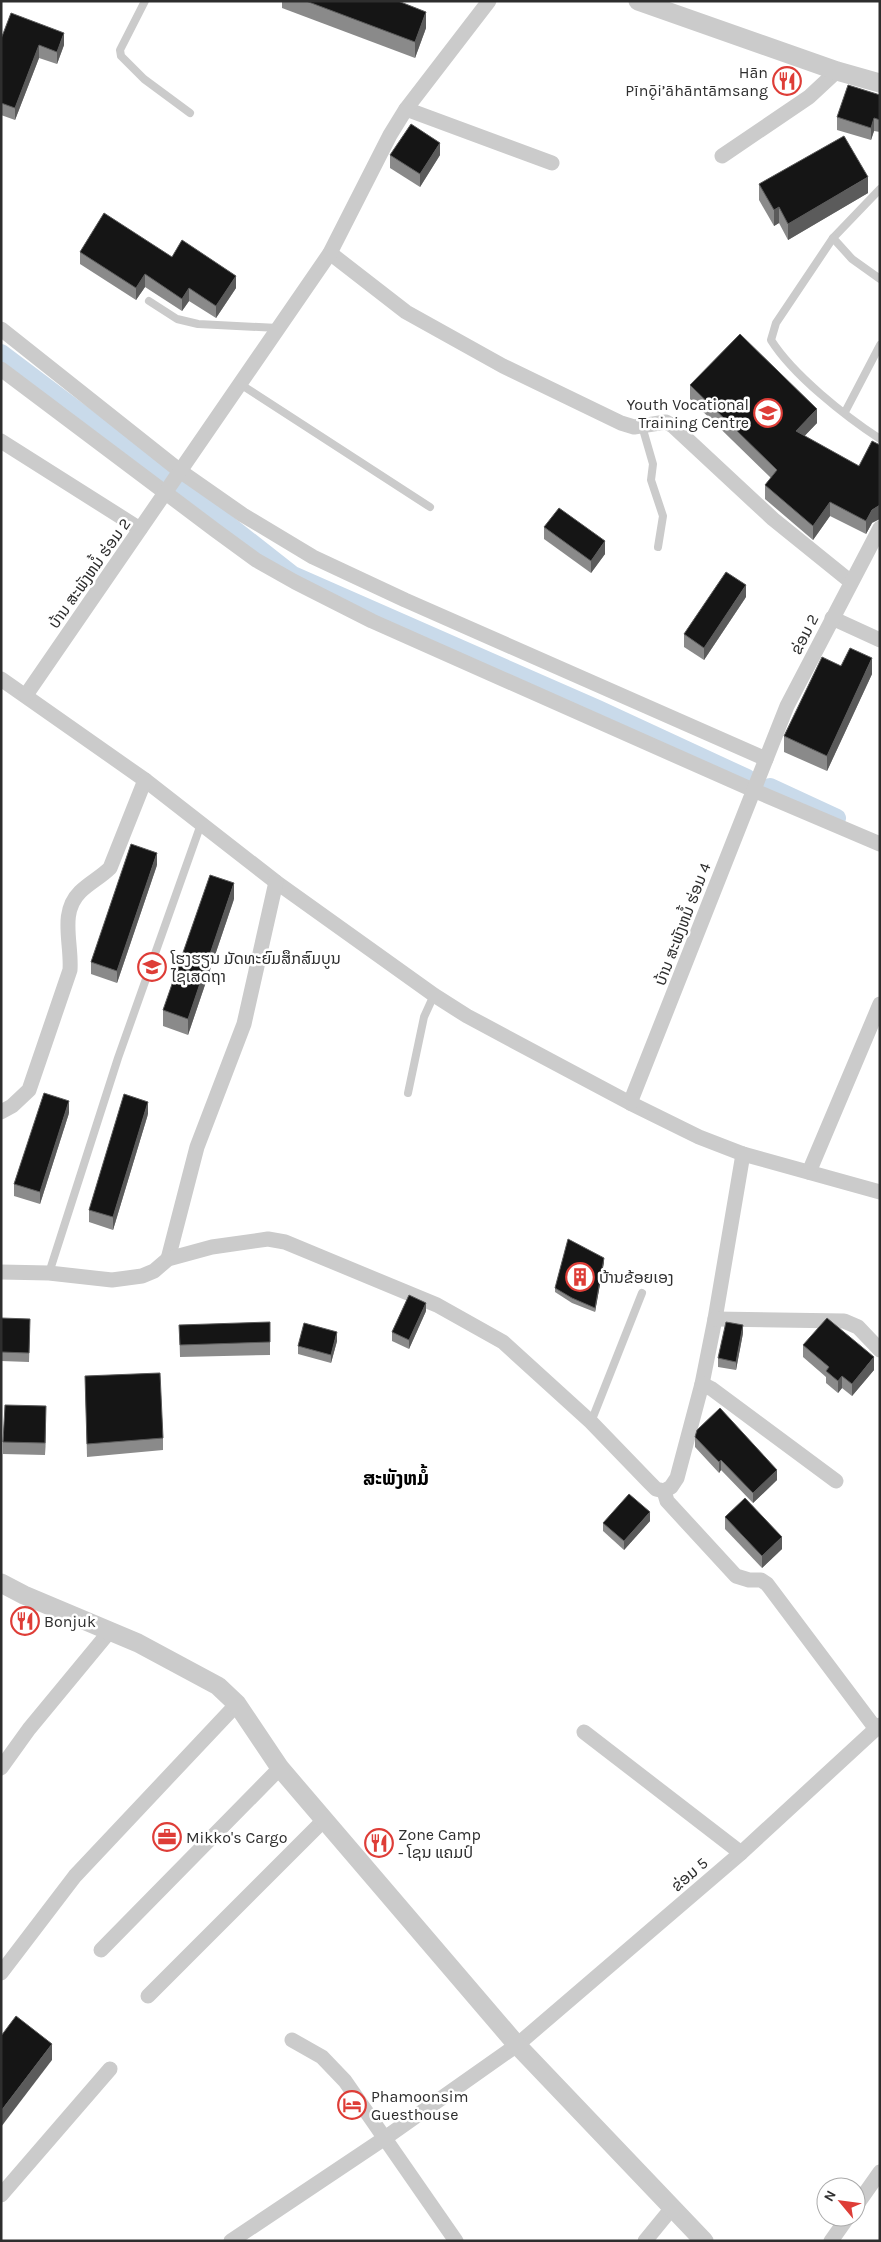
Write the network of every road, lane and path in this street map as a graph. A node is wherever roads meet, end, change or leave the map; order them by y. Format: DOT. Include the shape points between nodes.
graph roads {
  1 [pos="145,1"];
  2 [pos="489,1"];
  3 [pos="638,1"];
  4 [pos="837,71"];
  5 [pos="880,83"];
  6 [pos="406,108"];
  7 [pos="190,113"];
  8 [pos="722,156"];
  9 [pos="552,163"];
  10 [pos="880,189"];
  11 [pos="834,238"];
  12 [pos="330,253"];
  13 [pos="880,279"];
  14 [pos="149,301"];
  15 [pos="278,328"];
  16 [pos="1,329"];
  17 [pos="880,345"];
  18 [pos="1,369"];
  19 [pos="240,384"];
  20 [pos="845,412"];
  21 [pos="642,426"];
  22 [pos="880,439"];
  23 [pos="1,441"];
  24 [pos="180,471"];
  25 [pos="166,492"];
  26 [pos="430,507"];
  27 [pos="880,528"];
  28 [pos="140,529"];
  29 [pos="658,547"];
  30 [pos="851,582"];
  31 [pos="832,618"];
  32 [pos="880,640"];
  33 [pos="1,679"];
  34 [pos="26,695"];
  35 [pos="766,759"];
  36 [pos="145,780"];
  37 [pos="753,790"];
  38 [pos="200,824"];
  39 [pos="880,844"];
  40 [pos="276,882"];
  41 [pos="434,995"];
  42 [pos="880,1004"];
  43 [pos="408,1093"];
  44 [pos="630,1103"];
  45 [pos="1,1112"];
  46 [pos="743,1154"];
  47 [pos="808,1172"];
  48 [pos="880,1192"];
  49 [pos="168,1259"];
  50 [pos="1,1272"];
  51 [pos="49,1273"];
  52 [pos="642,1293"];
  53 [pos="715,1320"];
  54 [pos="880,1350"];
  55 [pos="702,1384"];
  56 [pos="591,1422"];
  57 [pos="836,1481"];
  58 [pos="664,1491"];
  59 [pos="1,1583"];
  60 [pos="110,1631"];
  61 [pos="237,1704"];
  62 [pos="878,1727"];
  63 [pos="584,1732"];
  64 [pos="1,1768"];
  65 [pos="280,1768"];
  66 [pos="324,1820"];
  67 [pos="740,1853"];
  68 [pos="100,1950"];
  69 [pos="1,1972"];
  70 [pos="148,1996"];
  71 [pos="292,2040"];
  72 [pos="517,2045"];
  73 [pos="110,2069"];
  74 [pos="385,2138"];
  75 [pos="880,2172"];
  76 [pos="866,2192"];
  77 [pos="1,2194"];
  78 [pos="672,2208"];
  79 [pos="841,2227"];
  80 [pos="231,2241"];
  81 [pos="456,2241"];
  82 [pos="645,2241"];
  83 [pos="704,2241"];
  84 [pos="831,2241"];
  1 -- 7 [label="lane" via="120,50 121,56"];
  2 -- 6 [label="street, ບ້ານ ສະພັງຫມໍ້ ຮ່ອມ 2"];
  3 -- 4 [label="street"];
  4 -- 5 [label="street"];
  4 -- 8 [label="street" via="809,97"];
  6 -- 9 [label="street"];
  6 -- 12 [label="street, ບ້ານ ສະພັງຫມໍ້ ຮ່ອມ 2"];
  10 -- 11 [label="lane"];
  11 -- 13 [label="lane" via="852,260"];
  11 -- 20 [label="lane" via="776,323 771,340 781,357"];
  12 -- 15 [label="street, ບ້ານ ສະພັງຫມໍ້ ຮ່ອມ 2"];
  12 -- 21 [label="street" via="406,312 503,366 621,423"];
  14 -- 15 [label="lane" via="177,319 198,324"];
  15 -- 19 [label="street, ບ້ານ ສະພັງຫມໍ້ ຮ່ອມ 2"];
  16 -- 24 [label="street"];
  17 -- 20 [label="lane"];
  18 -- 25 [label="street"];
  19 -- 24 [label="street, ບ້ານ ສະພັງຫມໍ້ ຮ່ອມ 2"];
  19 -- 26 [label="lane"];
  20 -- 22 [label="lane"];
  21 -- 29 [label="lane" via="653,464 651,480 663,516"];
  21 -- 30 [label="street" via="666,422 673,426 773,519"];
  23 -- 28 [label="street"];
  24 -- 25 [label="street, ບ້ານ ສະພັງຫມໍ້ ຮ່ອມ 2"];
  24 -- 35 [label="street" via="243,515 313,557"];
  25 -- 28 [label="street, ບ້ານ ສະພັງຫມໍ້ ຮ່ອມ 2"];
  25 -- 37 [label="street" via="256,560 304,587 372,621"];
  27 -- 30 [label="street, ຂ່ອມ 2"];
  28 -- 34 [label="street, ບ້ານ ສະພັງຫມໍ້ ຮ່ອມ 2"];
  30 -- 31 [label="street, ຂ່ອມ 2"];
  31 -- 32 [label="street"];
  31 -- 35 [label="street, ຂ່ອມ 2" via="787,706"];
  33 -- 34 [label="street"];
  34 -- 36 [label="street"];
  35 -- 37 [label="street, ບ້ານ ສະພັງຫມໍ້ ຮ່ອມ 4"];
  36 -- 38 [label="street"];
  36 -- 45 [label="street" via="110,868 72,901 68,916 70,970 29,1090"];
  37 -- 39 [label="street"];
  37 -- 44 [label="street, ບ້ານ ສະພັງຫມໍ້ ຮ່ອມ 4"];
  38 -- 40 [label="street"];
  38 -- 51 [label="lane" via="118,1058"];
  40 -- 41 [label="street"];
  40 -- 49 [label="street" via="244,1024 196,1147"];
  41 -- 43 [label="lane" via="424,1017"];
  41 -- 44 [label="street"];
  42 -- 47 [label="street"];
  44 -- 46 [label="street" via="699,1137"];
  46 -- 47 [label="street"];
  46 -- 53 [label="street"];
  47 -- 48 [label="street"];
  49 -- 51 [label="street" via="148,1274 112,1280"];
  49 -- 56 [label="street" via="212,1247 268,1239 284,1242 437,1305 502,1342"];
  50 -- 51 [label="street"];
  52 -- 56 [label="lane"];
  53 -- 54 [label="street" via="844,1322 858,1327"];
  53 -- 55 [label="street"];
  55 -- 57 [label="street"];
  55 -- 58 [label="street" via="677,1478"];
  56 -- 58 [label="street" via="656,1489"];
  58 -- 62 [label="street" via="667,1501 736,1576 762,1580 767,1584"];
  59 -- 60 [label="street"];
  60 -- 61 [label="street" via="218,1686"];
  60 -- 64 [label="street"];
  61 -- 65 [label="street"];
  61 -- 69 [label="street" via="75,1876"];
  62 -- 67 [label="street, ຂ່ອມ 5"];
  63 -- 67 [label="street"];
  65 -- 66 [label="street"];
  65 -- 68 [label="street"];
  66 -- 70 [label="street"];
  66 -- 72 [label="street"];
  67 -- 72 [label="street, ຂ່ອມ 5"];
  71 -- 74 [label="street" via="312,2050 334,2068"];
  72 -- 74 [label="street, ຂ່ອມ 5"];
  72 -- 78 [label="street"];
  73 -- 77 [label="street"];
  74 -- 80 [label="street, ຂ່ອມ 5"];
  74 -- 81 [label="street"];
  75 -- 76 [label="street"];
  78 -- 82 [label="street"];
  78 -- 83 [label="street"];
  79 -- 84 [label="street"];
}
